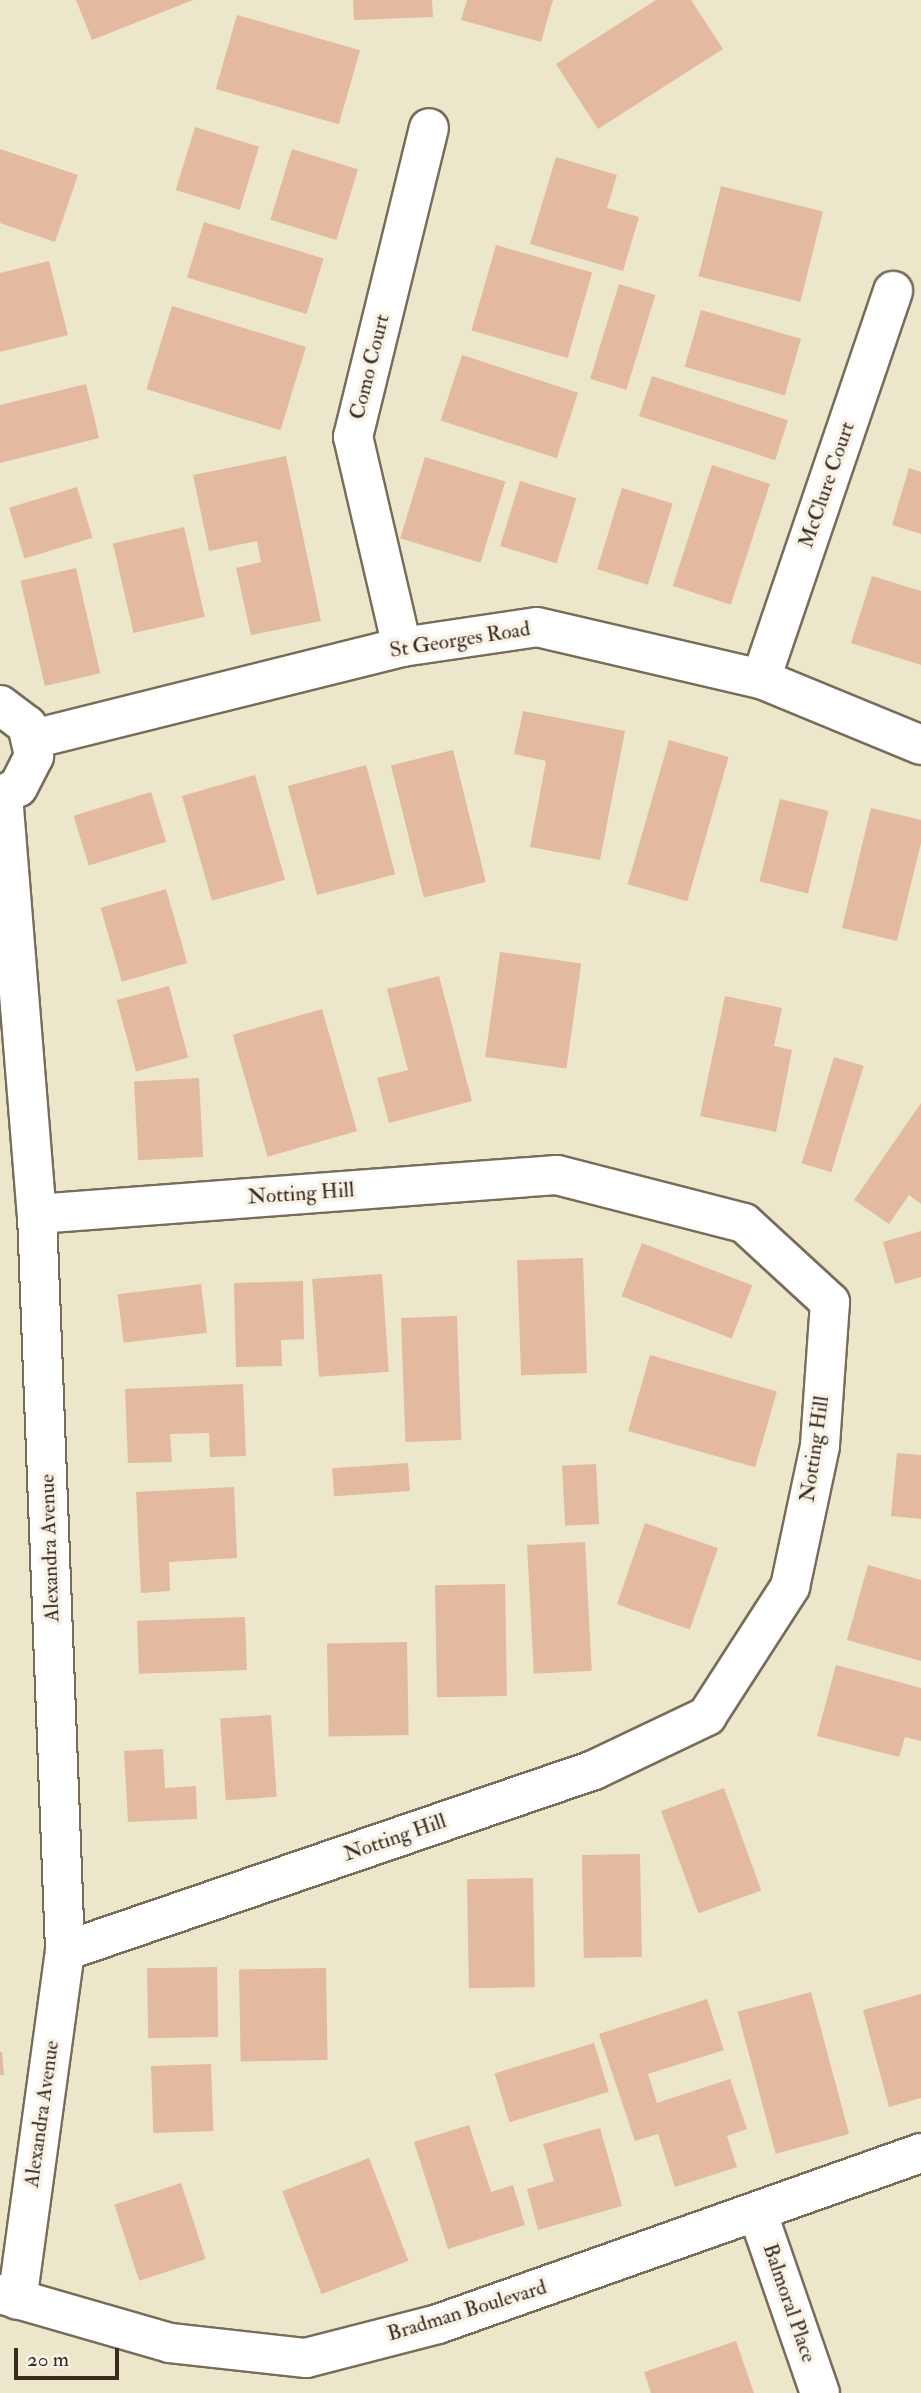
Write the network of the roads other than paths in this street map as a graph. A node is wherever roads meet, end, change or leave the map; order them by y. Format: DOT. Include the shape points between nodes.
graph roads {
  1 [pos="429,128"];
  2 [pos="893,292"];
  3 [pos="402,647"];
  4 [pos="761,679"];
  5 [pos="0,705"];
  6 [pos="33,739"];
  7 [pos="921,745"];
  8 [pos="1,796"];
  9 [pos="37,1214"];
  10 [pos="65,1951"];
  11 [pos="921,2153"];
  12 [pos="758,2214"];
  13 [pos="8,2297"];
  14 [pos="820,2393"];
  1 -- 3 [label="street, Como Court" via="353,437"];
  2 -- 4 [label="street, McClure Court"];
  3 -- 4 [label="street, St Georges Road" via="537,627"];
  3 -- 6 [label="street, St Georges Road"];
  4 -- 7 [label="street, St Georges Road"];
  5 -- 6 [label="street" via="17,714"];
  6 -- 8 [label="street" via="29,773"];
  8 -- 9 [label="street, Alexandra Avenue"];
  9 -- 10 [label="street, Alexandra Avenue"];
  9 -- 10 [label="street, Notting Hill" via="557,1175 744,1223 830,1302 820,1446 790,1587 708,1717 594,1770"];
  10 -- 13 [label="street, Alexandra Avenue"];
  11 -- 12 [label="street, Bradman Boulevard"];
  12 -- 13 [label="street, Bradman Boulevard" via="438,2324 306,2357 170,2343"];
  12 -- 14 [label="street, Balmoral Place"];
}
